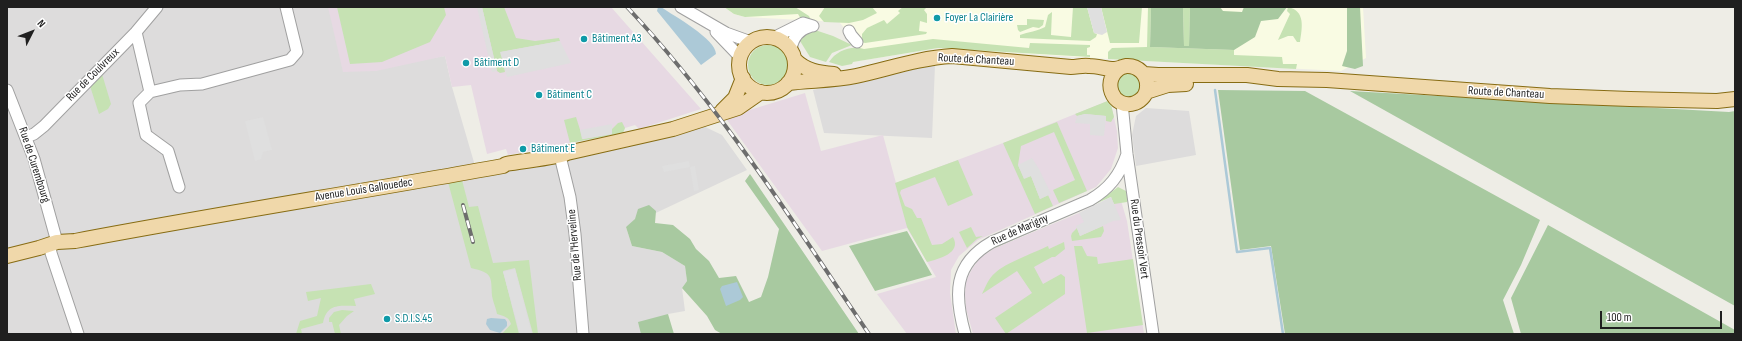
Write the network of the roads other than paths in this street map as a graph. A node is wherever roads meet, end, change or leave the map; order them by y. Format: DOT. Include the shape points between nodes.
graph roads {
  1 [pos="157,7"];
  2 [pos="286,7"];
  3 [pos="681,7"];
  4 [pos="703,21"];
  5 [pos="849,31"];
  6 [pos="136,32"];
  7 [pos="775,38"];
  8 [pos="751,42"];
  9 [pos="857,42"];
  10 [pos="793,55"];
  11 [pos="740,57"];
  12 [pos="1071,67"];
  13 [pos="1122,68"];
  14 [pos="882,69"];
  15 [pos="1144,74"];
  16 [pos="743,78"];
  17 [pos="1278,79"];
  18 [pos="788,84"];
  19 [pos="1110,88"];
  20 [pos="7,90"];
  21 [pos="150,92"];
  22 [pos="761,92"];
  23 [pos="1142,96"];
  24 [pos="1735,99"];
  25 [pos="1122,103"];
  26 [pos="719,113"];
  27 [pos="26,137"];
  28 [pos="1126,149"];
  29 [pos="560,156"];
  30 [pos="179,187"];
  31 [pos="53,243"];
  32 [pos="7,256"];
  33 [pos="78,334"];
  34 [pos="583,334"];
  35 [pos="965,334"];
  36 [pos="1153,334"];
  1 -- 6 [label="street, Rue de Coulvreux"];
  2 -- 21 [label="street" via="297,52 290,60 202,84 180,85"];
  3 -- 4 [label="street"];
  4 -- 8 [label="street"];
  4 -- 11 [label="street"];
  5 -- 9 [label="street"];
  6 -- 21 [label="street"];
  6 -- 27 [label="street, Rue de Coulvreux" via="44,126"];
  7 -- 8 [label="main road" via="767,36"];
  7 -- 10 [label="main road" via="783,41"];
  7 -- 10 [label="street" via="803,23 813,26 799,32 792,43"];
  8 -- 11 [label="main road"];
  10 -- 14 [label="main road, Route de Chanteau" via="804,68 829,74"];
  10 -- 18 [label="main road" via="795,72"];
  11 -- 16 [label="main road"];
  12 -- 13 [label="main road, Route de Chanteau"];
  12 -- 14 [label="main road, Route de Chanteau" via="952,56 935,57"];
  12 -- 19 [label="main road, Route de Chanteau" via="1098,75"];
  13 -- 15 [label="main road, Route de Chanteau" via="1133,67"];
  13 -- 19 [label="main road" via="1112,76"];
  14 -- 18 [label="main road, Route de Chanteau" via="855,76"];
  15 -- 17 [label="main road, Route de Chanteau" via="1247,75"];
  15 -- 23 [label="main road" via="1147,79"];
  16 -- 22 [label="main road" via="750,87"];
  16 -- 26 [label="main road, Avenue Louis Gallouedec" via="735,98"];
  17 -- 23 [label="main road, Route de Chanteau" via="1168,85"];
  17 -- 24 [label="main road, Route de Chanteau" via="1327,80 1550,96"];
  18 -- 22 [label="main road" via="778,91"];
  19 -- 25 [label="main road, Route de Chanteau" via="1115,98"];
  20 -- 27 [label="street, Rue de Curembourg"];
  21 -- 30 [label="street" via="139,103 146,135 168,151"];
  22 -- 26 [label="main road, Avenue Louis Gallouedec" via="738,108"];
  23 -- 25 [label="main road, Route de Chanteau" via="1130,104"];
  23 -- 28 [label="street, Rue du Pressoir Vert" via="1132,110"];
  25 -- 28 [label="street, Rue du Pressoir Vert"];
  26 -- 29 [label="main road, Avenue Louis Gallouedec" via="673,129"];
  27 -- 31 [label="street, Rue de Curembourg" via="42,188"];
  28 -- 35 [label="street, Rue de Marigny" via="1124,164 1112,184 1103,192 992,242 973,256 961,275 958,297"];
  28 -- 36 [label="street, Rue du Pressoir Vert"];
  29 -- 31 [label="main road, Avenue Louis Gallouedec"];
  29 -- 34 [label="street, Rue de l'Herveline" via="576,234"];
  31 -- 32 [label="main road, Avenue Louis Gallouedec"];
  31 -- 33 [label="street, Rue de Curembourg" via="51,253"];
}
